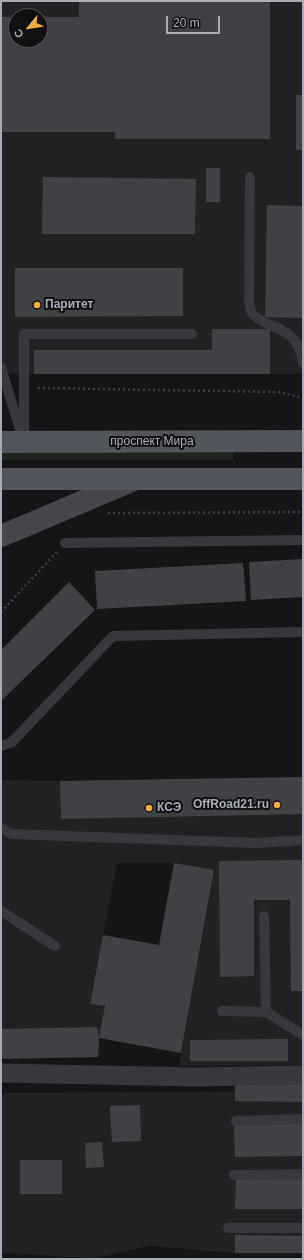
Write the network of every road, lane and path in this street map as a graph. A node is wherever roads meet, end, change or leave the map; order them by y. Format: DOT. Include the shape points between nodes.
graph roads {
  1 [pos="250,177"];
  2 [pos="192,334"];
  3 [pos="303,362"];
  4 [pos="1,367"];
  5 [pos="24,387"];
  6 [pos="303,398"];
  7 [pos="1,432"];
  8 [pos="303,441"];
  9 [pos="1,442"];
  10 [pos="24,442"];
  11 [pos="1,479"];
  12 [pos="136,479"];
  13 [pos="303,479"];
  14 [pos="303,512"];
  15 [pos="103,513"];
  16 [pos="1,536"];
  17 [pos="303,540"];
  18 [pos="65,543"];
  19 [pos="1,612"];
  20 [pos="303,632"];
  21 [pos="1,746"];
  22 [pos="1,828"];
  23 [pos="303,840"];
  24 [pos="1,910"];
  25 [pos="264,916"];
  26 [pos="55,946"];
  27 [pos="222,1011"];
  28 [pos="266,1012"];
  29 [pos="303,1035"];
  30 [pos="1,1073"];
  31 [pos="303,1076"];
  32 [pos="303,1119"];
  33 [pos="236,1121"];
  34 [pos="303,1174"];
  35 [pos="234,1175"];
  36 [pos="228,1228"];
  37 [pos="303,1228"];
  1 -- 3 [label="lane" via="249,302 252,314 260,321 285,330 296,340 302,352"];
  2 -- 5 [label="lane" via="24,334"];
  4 -- 10 [label="lane"];
  5 -- 6 [label="path" via="279,392"];
  5 -- 10 [label="lane"];
  7 -- 10 [label="street"];
  8 -- 10 [label="main road, проспект Мира"];
  9 -- 10 [label="main road, проспект Мира"];
  11 -- 12 [label="main road"];
  12 -- 13 [label="main road"];
  12 -- 16 [label="street"];
  14 -- 15 [label="path"];
  17 -- 18 [label="lane"];
  18 -- 19 [label="path"];
  20 -- 21 [label="lane" via="113,636 12,742"];
  22 -- 23 [label="lane" via="11,834 257,843"];
  24 -- 26 [label="lane"];
  25 -- 28 [label="lane"];
  27 -- 28 [label="lane"];
  28 -- 29 [label="lane"];
  30 -- 31 [label="street" via="196,1077"];
  32 -- 33 [label="lane"];
  34 -- 35 [label="lane"];
  36 -- 37 [label="lane"];
}
